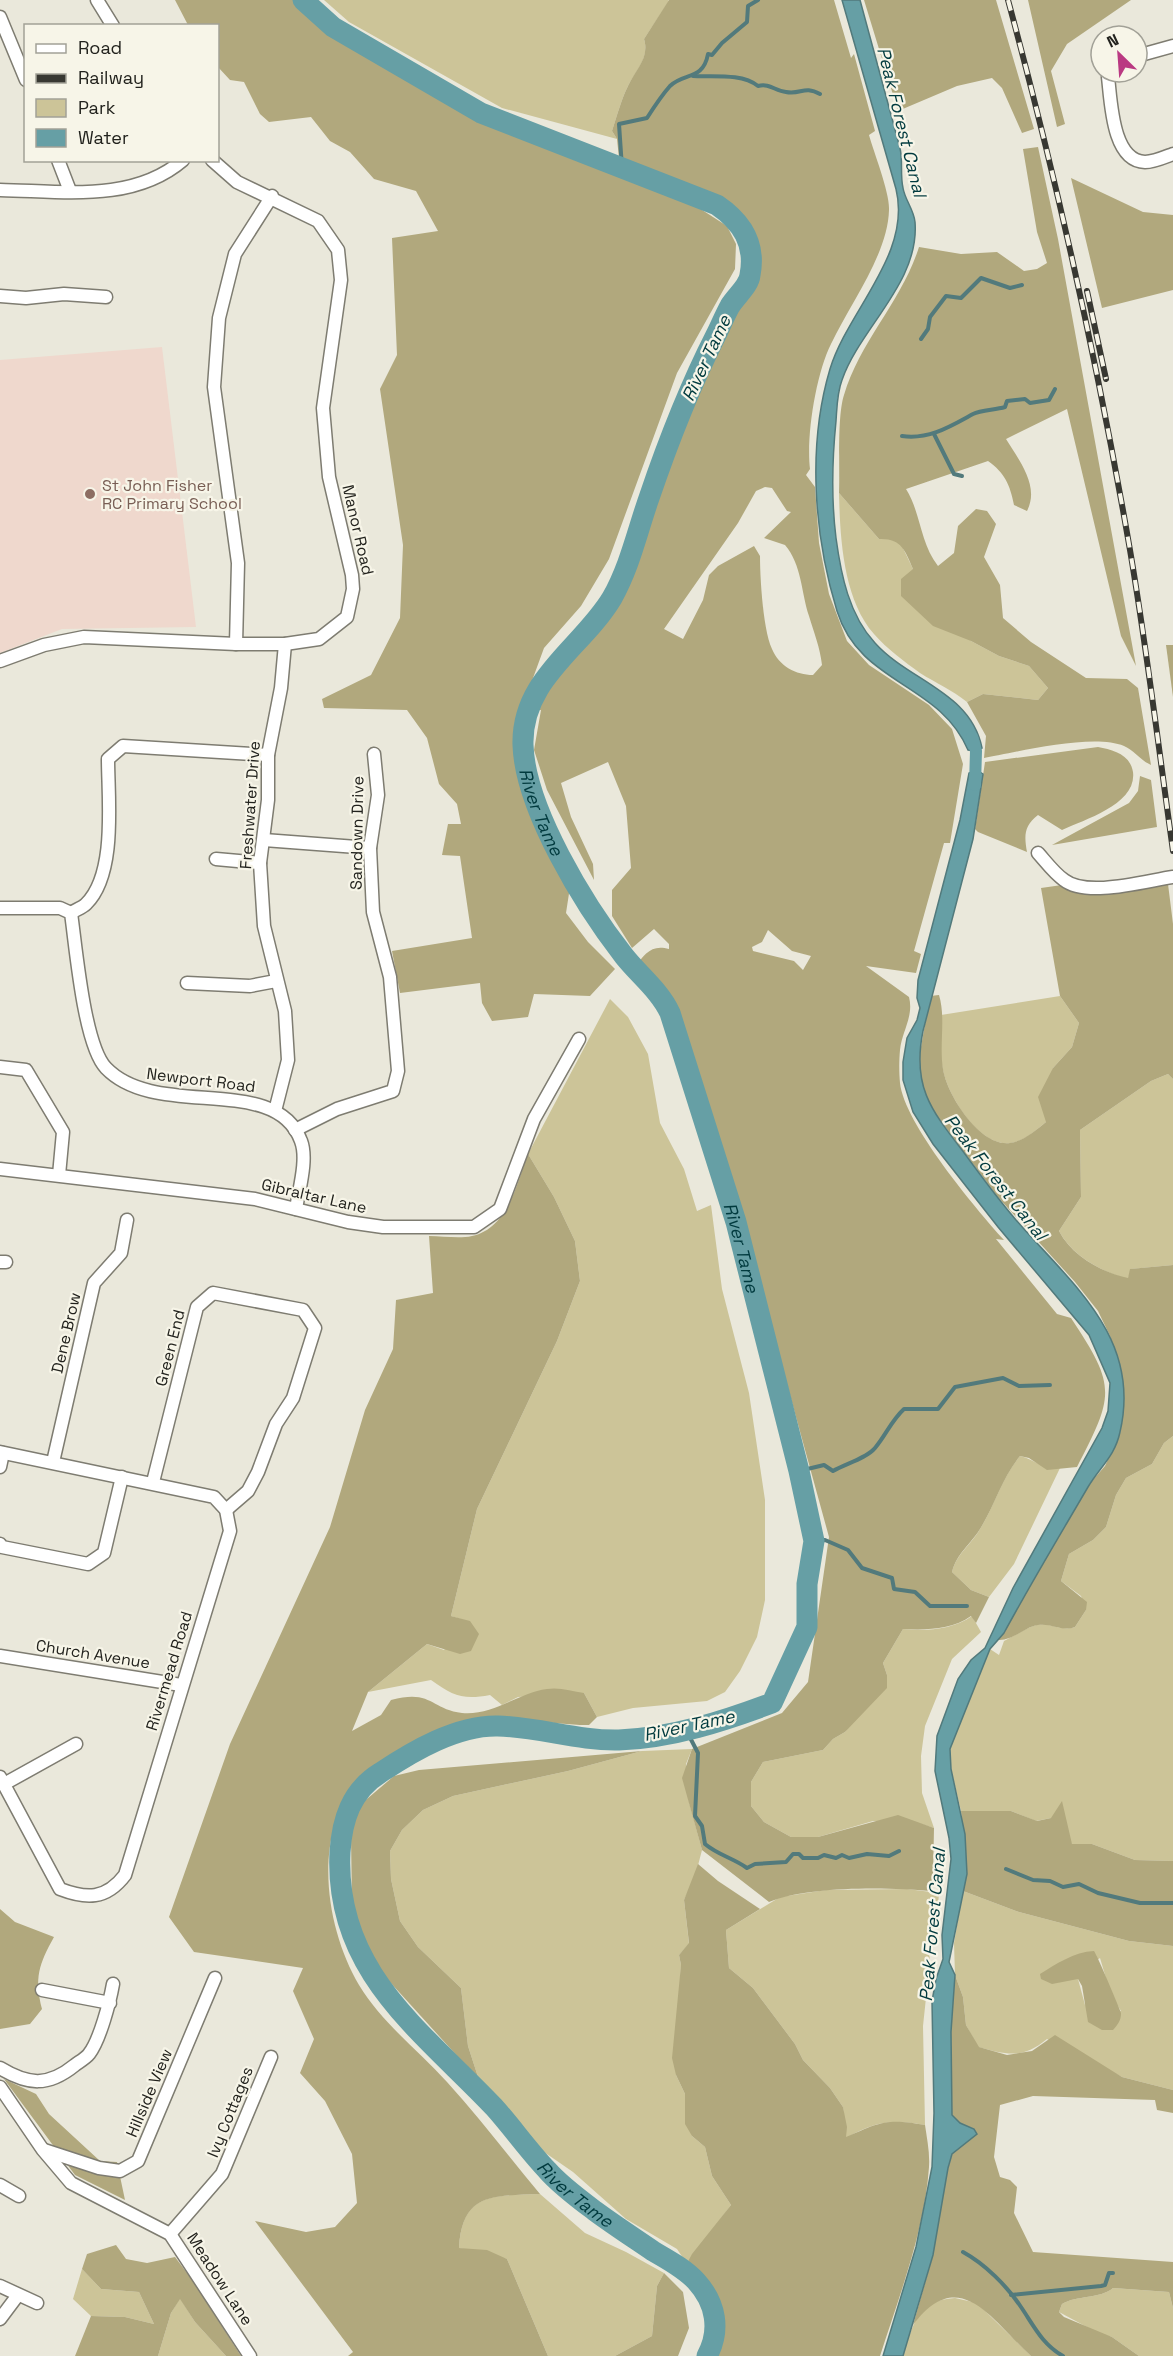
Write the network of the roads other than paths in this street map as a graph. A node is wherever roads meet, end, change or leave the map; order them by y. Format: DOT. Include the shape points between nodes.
graph roads {
  1 [pos="97,0"];
  2 [pos="0,17"];
  3 [pos="112,24"];
  4 [pos="1173,46"];
  5 [pos="1149,53"];
  6 [pos="24,75"];
  7 [pos="1109,84"];
  8 [pos="1173,154"];
  9 [pos="59,162"];
  10 [pos="180,162"];
  11 [pos="214,162"];
  12 [pos="0,190"];
  13 [pos="70,191"];
  14 [pos="272,196"];
  15 [pos="0,296"];
  16 [pos="106,297"];
  17 [pos="236,644"];
  18 [pos="285,644"];
  19 [pos="0,661"];
  20 [pos="374,754"];
  21 [pos="268,755"];
  22 [pos="264,840"];
  23 [pos="370,848"];
  24 [pos="1038,853"];
  25 [pos="216,859"];
  26 [pos="260,863"];
  27 [pos="1173,877"];
  28 [pos="0,908"];
  29 [pos="70,913"];
  30 [pos="276,981"];
  31 [pos="187,983"];
  32 [pos="579,1039"];
  33 [pos="0,1067"];
  34 [pos="275,1111"];
  35 [pos="295,1130"];
  36 [pos="0,1169"];
  37 [pos="59,1175"];
  38 [pos="296,1209"];
  39 [pos="128,1220"];
  40 [pos="2,1452"];
  41 [pos="53,1462"];
  42 [pos="0,1467"];
  43 [pos="122,1477"];
  44 [pos="153,1482"];
  45 [pos="226,1510"];
  46 [pos="0,1544"];
  47 [pos="0,1656"];
  48 [pos="181,1685"];
  49 [pos="76,1744"];
  50 [pos="2,1780"];
  51 [pos="215,1978"];
  52 [pos="113,1984"];
  53 [pos="42,1990"];
  54 [pos="110,2003"];
  55 [pos="271,2057"];
  56 [pos="0,2068"];
  57 [pos="2,2094"];
  58 [pos="43,2150"];
  59 [pos="0,2185"];
  60 [pos="19,2196"];
  61 [pos="170,2234"];
  62 [pos="0,2286"];
  63 [pos="18,2295"];
  64 [pos="37,2303"];
  65 [pos="0,2319"];
  66 [pos="250,2356"];
  1 -- 3 [label="street"];
  2 -- 6 [label="street"];
  4 -- 5 [label="street"];
  7 -- 8 [label="street" via="1119,142 1125,152 1146,162"];
  9 -- 13 [label="street"];
  10 -- 13 [label="street" via="146,184 112,191"];
  11 -- 14 [label="street, Manor Road" via="237,182"];
  12 -- 13 [label="street"];
  14 -- 17 [label="street" via="235,254 219,318 214,387 238,563"];
  14 -- 18 [label="street, Manor Road" via="318,221 338,250 341,280 323,408 329,477 353,590 347,617 339,626 319,639"];
  15 -- 16 [label="street"];
  17 -- 18 [label="street, Manor Road"];
  17 -- 19 [label="street, Manor Road" via="84,637 44,645"];
  18 -- 21 [label="street, Freshwater Drive"];
  20 -- 23 [label="street, Sandown Drive" via="378,795"];
  21 -- 22 [label="street, Freshwater Drive"];
  21 -- 29 [label="street" via="123,746 108,759 108,853 97,887 87,903"];
  22 -- 23 [label="street"];
  22 -- 26 [label="street, Freshwater Drive"];
  23 -- 35 [label="street, Sandown Drive" via="373,912 390,976 398,1071 393,1091 337,1109"];
  24 -- 27 [label="street" via="1065,882 1082,888"];
  25 -- 26 [label="street"];
  26 -- 30 [label="street, Freshwater Drive" via="264,926"];
  28 -- 29 [label="street" via="60,908"];
  29 -- 34 [label="street, Newport Road" via="92,1046 105,1067 128,1086 153,1094 265,1104"];
  30 -- 31 [label="street" via="250,986"];
  30 -- 34 [label="street, Freshwater Drive" via="285,1011 288,1060"];
  32 -- 38 [label="street, Gibraltar Lane" via="534,1119 500,1209 474,1227 383,1227"];
  33 -- 37 [label="street" via="26,1070 63,1132"];
  34 -- 35 [label="street, Newport Road" via="286,1117"];
  35 -- 38 [label="street" via="302,1142"];
  36 -- 37 [label="street, Gibraltar Lane"];
  37 -- 38 [label="street, Gibraltar Lane" via="255,1199"];
  39 -- 41 [label="street, Dene Brow" via="121,1253 94,1283"];
  40 -- 41 [label="street"];
  40 -- 42 [label="street"];
  41 -- 43 [label="street"];
  43 -- 44 [label="street"];
  43 -- 46 [label="street" via="104,1553 88,1564"];
  44 -- 45 [label="street" via="214,1497"];
  44 -- 45 [label="street, Green End" via="197,1307 213,1293 303,1310 315,1328 293,1398 276,1424 248,1491"];
  45 -- 48 [label="street, Rivermead Road" via="230,1531"];
  47 -- 48 [label="street, Church Avenue"];
  48 -- 50 [label="street, Rivermead Road" via="125,1875 104,1894 87,1898 60,1889"];
  49 -- 50 [label="street"];
  51 -- 58 [label="street, Hillside View" via="138,2161 120,2171"];
  52 -- 54 [label="street"];
  53 -- 54 [label="street"];
  54 -- 56 [label="street" via="89,2054 66,2073 40,2083 18,2079"];
  55 -- 61 [label="street, Ivy Cottages" via="222,2174"];
  57 -- 58 [label="street, Meadow Lane"];
  58 -- 61 [label="street, Meadow Lane" via="71,2183"];
  59 -- 60 [label="street"];
  61 -- 66 [label="street, Meadow Lane"];
  62 -- 63 [label="street"];
  63 -- 64 [label="street"];
  63 -- 65 [label="street"];
}
